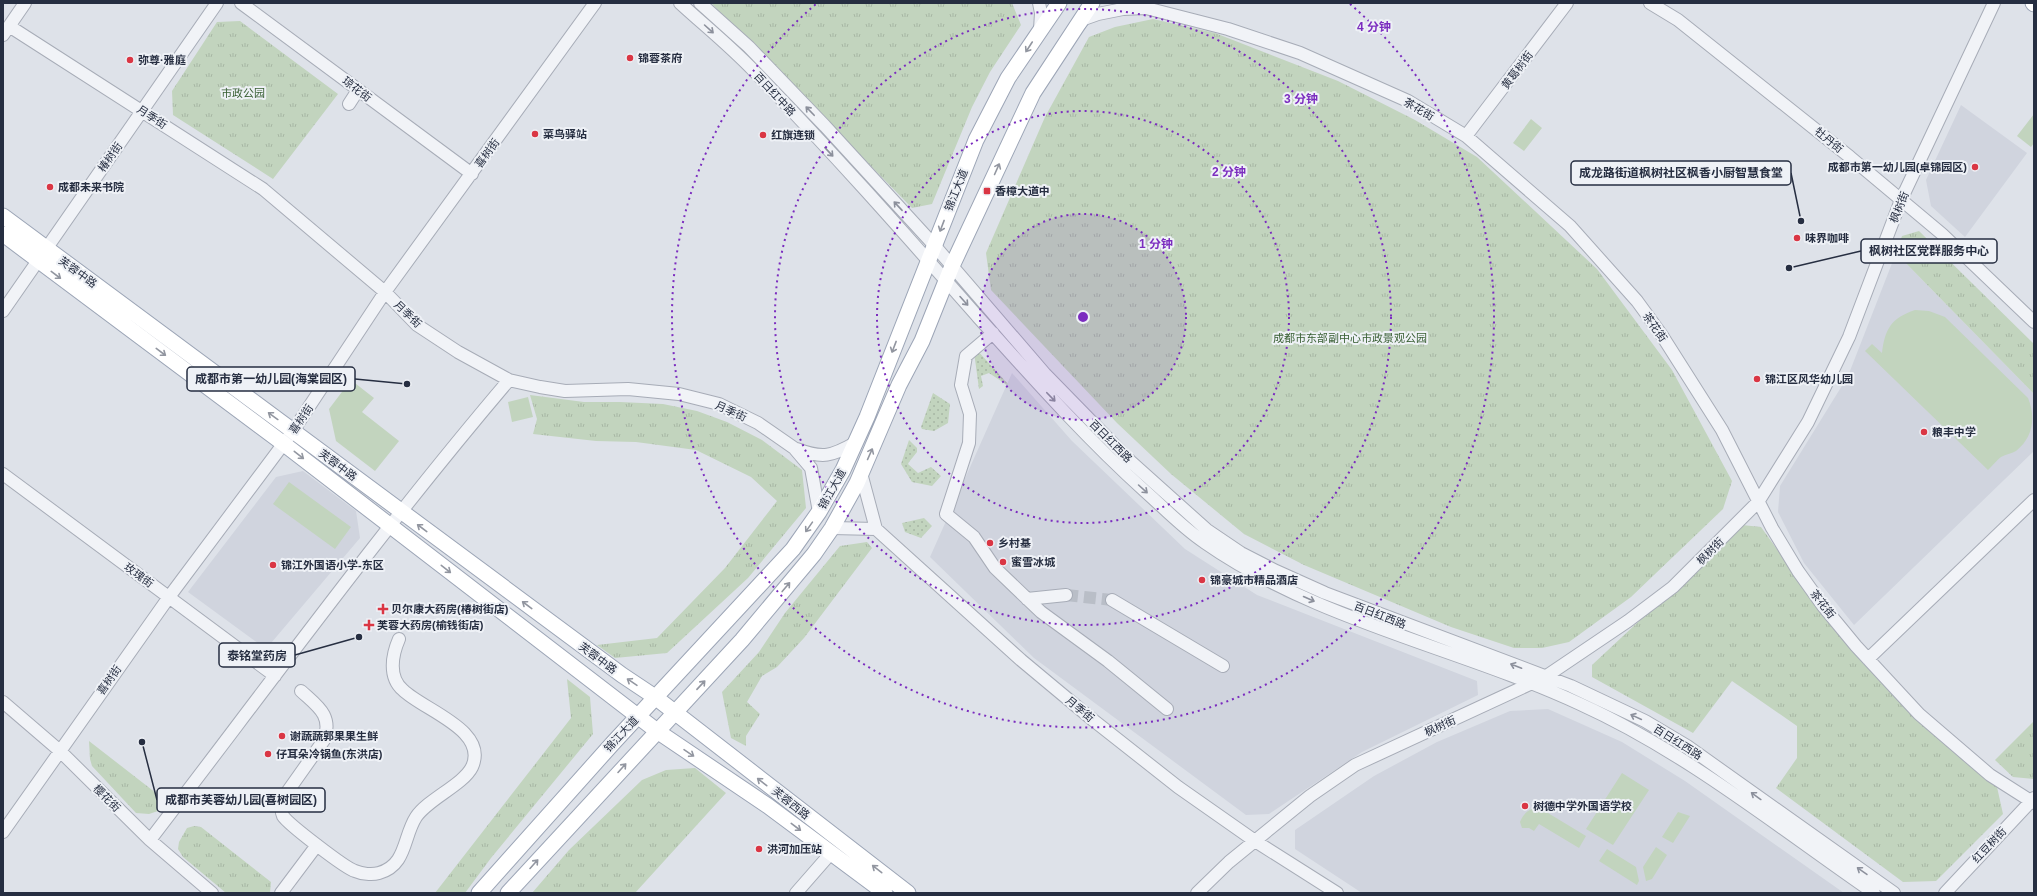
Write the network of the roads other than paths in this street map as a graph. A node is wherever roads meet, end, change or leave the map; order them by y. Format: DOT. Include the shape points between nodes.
graph roads {
  1 [pos="25,3"];
  2 [pos="217,3"];
  3 [pos="241,3"];
  4 [pos="595,3"];
  5 [pos="680,3"];
  6 [pos="700,3"];
  7 [pos="1039,3"];
  8 [pos="1059,3"];
  9 [pos="1092,3"];
  10 [pos="1567,3"];
  11 [pos="1650,3"];
  12 [pos="1994,3"];
  13 [pos="1143,6"];
  14 [pos="1076,28"];
  15 [pos="1040,29"];
  16 [pos="6,31"];
  17 [pos="358,90"];
  18 [pos="349,104"];
  19 [pos="142,110"];
  20 [pos="1466,136"];
  21 [pos="472,174"];
  22 [pos="1901,200"];
  23 [pos="3,216"];
  24 [pos="3,234"];
  25 [pos="934,245"];
  26 [pos="42,255"];
  27 [pos="928,262"];
  28 [pos="952,266"];
  29 [pos="946,281"];
  30 [pos="386,292"];
  31 [pos="3,310"];
  32 [pos="2034,322"];
  33 [pos="993,333"];
  34 [pos="509,380"];
  35 [pos="293,431"];
  36 [pos="855,442"];
  37 [pos="284,444"];
  38 [pos="794,448"];
  39 [pos="861,473"];
  40 [pos="3,474"];
  41 [pos="2034,500"];
  42 [pos="1758,502"];
  43 [pos="401,512"];
  44 [pos="819,512"];
  45 [pos="390,526"];
  46 [pos="832,528"];
  47 [pos="876,529"];
  48 [pos="1066,595"];
  49 [pos="169,597"];
  50 [pos="1027,599"];
  51 [pos="1112,600"];
  52 [pos="399,639"];
  53 [pos="1868,659"];
  54 [pos="1222,666"];
  55 [pos="275,676"];
  56 [pos="1545,677"];
  57 [pos="1532,682"];
  58 [pos="300,691"];
  59 [pos="655,697"];
  60 [pos="3,702"];
  61 [pos="1167,709"];
  62 [pos="674,713"];
  63 [pos="638,716"];
  64 [pos="657,731"];
  65 [pos="60,751"];
  66 [pos="2033,801"];
  67 [pos="3,832"];
  68 [pos="150,840"];
  69 [pos="1255,841"];
  70 [pos="317,845"];
  71 [pos="831,853"];
  72 [pos="212,893"];
  73 [pos="280,893"];
  74 [pos="479,893"];
  75 [pos="508,893"];
  76 [pos="796,893"];
  77 [pos="885,893"];
  78 [pos="908,893"];
  79 [pos="1197,893"];
  80 [pos="1337,893"];
  81 [pos="1874,893"];
  82 [pos="1894,893"];
  83 [pos="1945,893"];
  1 -- 16 [label="street"];
  2 -- 19 [label="street, 椿树街"];
  3 -- 17 [label="street, 琼花街"];
  4 -- 21 [label="street, 喜树街"];
  5 -- 27 [label="street, 百日红中路, one-way" via="750,67 878,203"];
  25 -- 6 [label="street, 百日红中路, one-way" via="749,47"];
  7 -- 15 [label="street"];
  8 -- 15 [label="main road, 锦江大道"];
  9 -- 14 [label="main road, 锦江大道"];
  10 -- 20 [label="street, 黄葛树街"];
  11 -- 22 [label="street, 牡丹街" via="1684,25"];
  12 -- 22 [label="street, 枫树街"];
  13 -- 14 [label="street, 茶花街" via="1098,14 1084,19"];
  13 -- 20 [label="street, 茶花街" via="1228,29 1300,53 1408,101"];
  28 -- 14 [label="main road, 锦江大道, one-way" via="1033,93"];
  15 -- 25 [label="main road, 锦江大道, one-way" via="1008,78 976,140"];
  16 -- 19 [label="street, 月季街"];
  17 -- 18 [label="street"];
  17 -- 21 [label="street, 琼花街"];
  19 -- 26 [label="street, 椿树街"];
  19 -- 30 [label="street, 月季街" via="263,189"];
  20 -- 42 [label="street, 茶花街" via="1570,226 1637,301 1722,430"];
  21 -- 30 [label="street, 喜树街"];
  22 -- 32 [label="street, 牡丹街" via="1942,234"];
  22 -- 42 [label="street, 枫树街" via="1849,337 1808,422"];
  23 -- 26 [label="main road, 芙蓉中路"];
  24 -- 26 [label="main road, 芙蓉中路"];
  25 -- 27 [label="main road, 锦江大道"];
  25 -- 28 [label="street, 百日红西路"];
  26 -- 31 [label="street, 椿树街"];
  35 -- 26 [label="main road, 芙蓉中路, one-way"];
  26 -- 37 [label="main road, 芙蓉中路, one-way"];
  27 -- 29 [label="street, 百日红西路"];
  27 -- 36 [label="main road, 锦江大道, one-way"];
  28 -- 29 [label="main road, 锦江大道"];
  56 -- 28 [label="street, 百日红西路, one-way" via="1325,593 1255,560 1207,530 1130,461 1045,374"];
  29 -- 33 [label="street, 百日红西路, one-way"];
  39 -- 29 [label="main road, 锦江大道, one-way" via="899,385 922,341"];
  30 -- 34 [label="street, 月季街" via="417,325 458,352"];
  30 -- 35 [label="street, 喜树街"];
  33 -- 50 [label="street" via="966,356 961,385 970,414 969,443 946,514 974,537 996,568"];
  33 -- 57 [label="street, 百日红西路, one-way" via="1036,382 1122,470 1200,539 1235,563 1320,604 1471,662"];
  34 -- 38 [label="street, 月季街" via="565,391 628,389 686,396 719,404 758,423"];
  34 -- 43 [label="street"];
  35 -- 37 [label="street, 喜树街"];
  35 -- 43 [label="main road, 芙蓉中路"];
  36 -- 38 [label="street" via="840,452 826,456 813,456"];
  36 -- 44 [label="main road, 锦江大道" via="843,470"];
  37 -- 45 [label="main road, 芙蓉中路, one-way"];
  37 -- 49 [label="street, 喜树街"];
  38 -- 44 [label="street, 月季街" via="812,468"];
  39 -- 46 [label="main road, 锦江大道"];
  39 -- 47 [label="street"];
  40 -- 49 [label="street, 玫瑰街"];
  41 -- 53 [label="street"];
  42 -- 53 [label="street, 茶花街" via="1798,571 1823,606"];
  42 -- 56 [label="street, 枫树街" via="1673,587"];
  43 -- 45 [label="street"];
  59 -- 43 [label="main road, 芙蓉中路, one-way"];
  44 -- 59 [label="main road, 锦江大道, one-way" via="794,549"];
  45 -- 55 [label="street"];
  45 -- 63 [label="main road, 芙蓉中路, one-way"];
  46 -- 47 [label="street"];
  62 -- 46 [label="main road, 锦江大道, one-way" via="742,640 814,554"];
  47 -- 69 [label="street, 月季街" via="1021,660 1092,720 1178,787"];
  48 -- 50 [label="street"];
  49 -- 55 [label="street, 玫瑰街"];
  49 -- 65 [label="street, 喜树街"];
  50 -- 61 [label="street"];
  51 -- 54 [label="street"];
  52 -- 70 [label="street" via="392,665 402,690 466,734 474,750 472,767 416,817 399,859 390,868 379,873 355,871"];
  53 -- 66 [label="street, 茶花街" via="1919,714 1990,775"];
  55 -- 68 [label="street"];
  56 -- 57 [label="street, 枫树街"];
  82 -- 56 [label="street, 百日红西路, one-way" via="1687,746 1645,721"];
  57 -- 69 [label="street, 枫树街" via="1355,765 1310,796"];
  57 -- 81 [label="street, 百日红西路" via="1584,705 1680,757"];
  58 -- 70 [label="street" via="320,708 325,716 326,732 324,740 283,798 283,816"];
  59 -- 62 [label="main road, 芙蓉中路"];
  59 -- 63 [label="main road, 锦江大道"];
  60 -- 65 [label="street, 樱花街"];
  62 -- 64 [label="main road, 锦江大道"];
  78 -- 62 [label="main road, 芙蓉西路, one-way"];
  63 -- 64 [label="main road, 芙蓉中路"];
  63 -- 74 [label="main road, 锦江大道"];
  64 -- 71 [label="main road, 芙蓉西路, one-way" via="768,806"];
  75 -- 64 [label="main road, 锦江大道, one-way"];
  65 -- 67 [label="street, 喜树街"];
  65 -- 68 [label="street, 樱花街"];
  66 -- 83 [label="street, 红豆树街"];
  68 -- 72 [label="street, 樱花街"];
  69 -- 79 [label="street, 枫树街"];
  69 -- 80 [label="street, 月季街"];
  70 -- 73 [label="street"];
  71 -- 76 [label="street"];
  71 -- 77 [label="main road, 芙蓉西路"];
}
